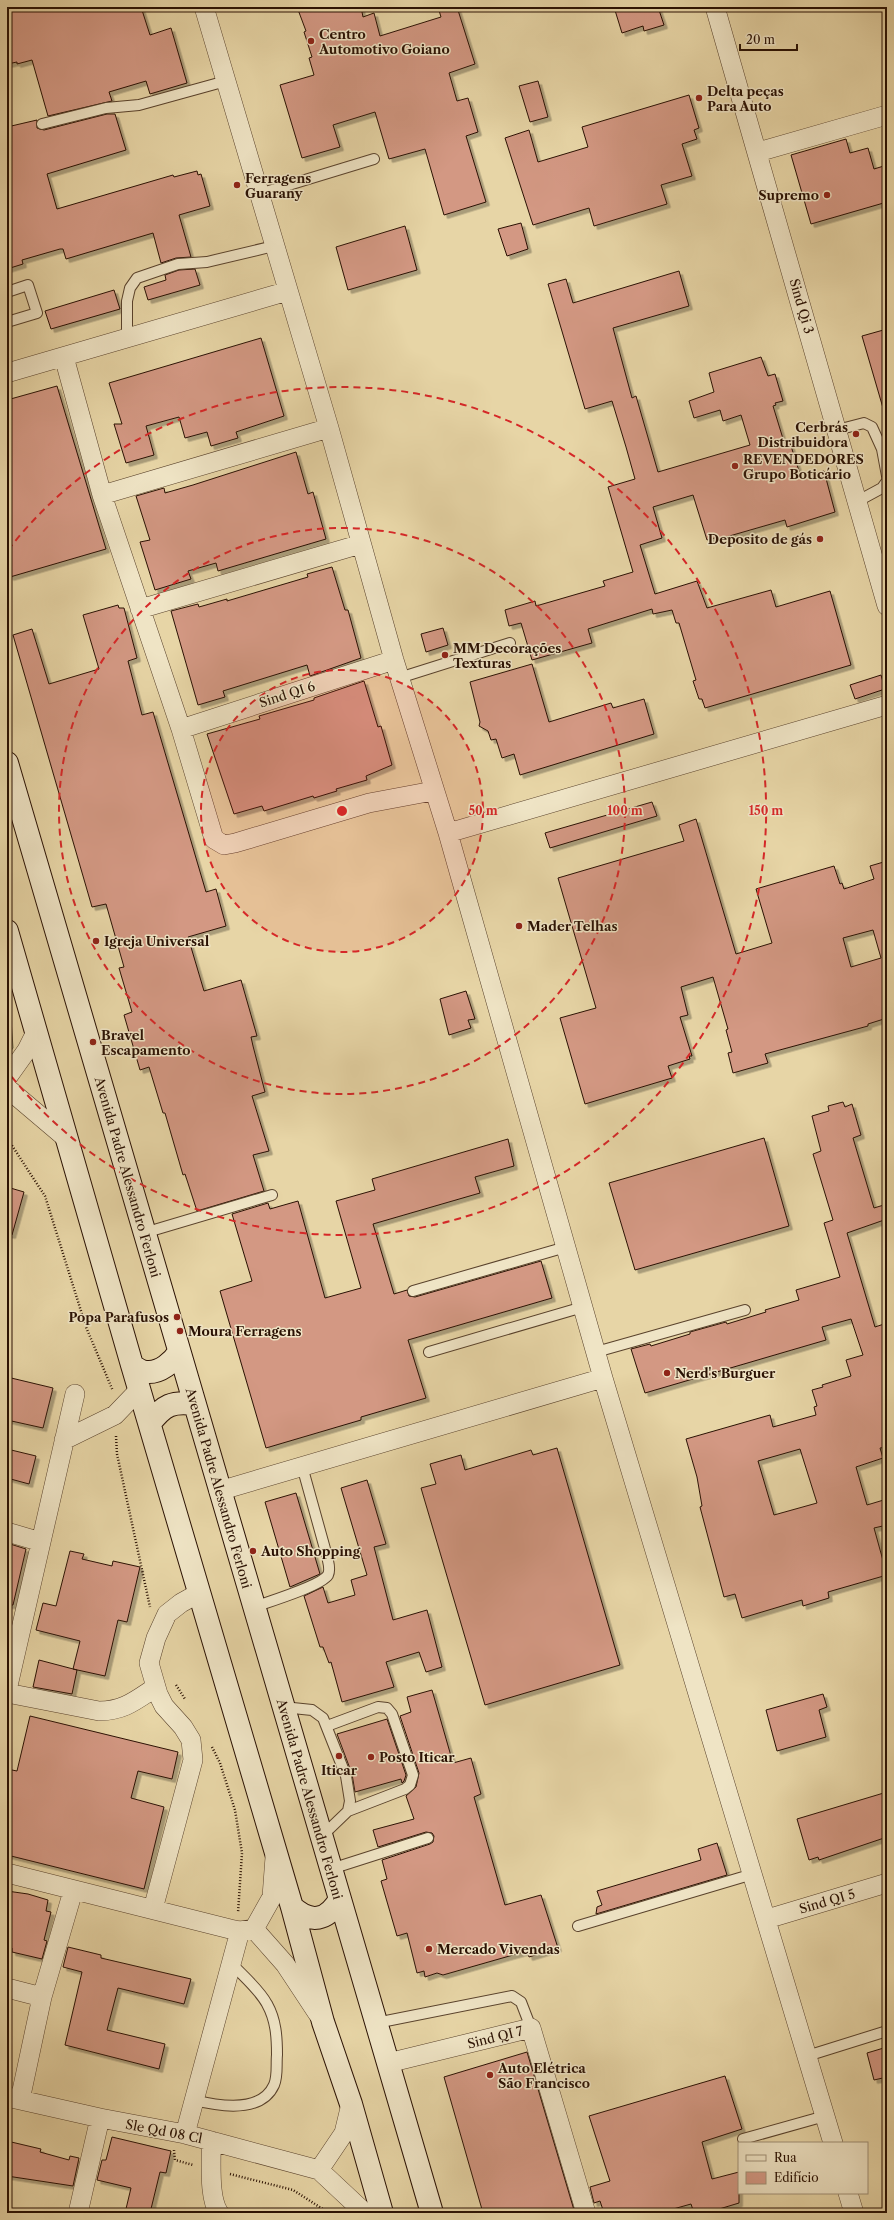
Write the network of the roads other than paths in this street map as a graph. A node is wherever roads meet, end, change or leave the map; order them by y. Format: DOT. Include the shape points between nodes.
graph roads {
  1 [pos="204,7"];
  2 [pos="715,7"];
  3 [pos="226,81"];
  4 [pos="887,115"];
  5 [pos="42,124"];
  6 [pos="758,152"];
  7 [pos="374,160"];
  8 [pos="259,194"];
  9 [pos="274,246"];
  10 [pos="288,291"];
  11 [pos="7,292"];
  12 [pos="7,322"];
  13 [pos="127,338"];
  14 [pos="64,357"];
  15 [pos="7,373"];
  16 [pos="329,428"];
  17 [pos="837,430"];
  18 [pos="887,476"];
  19 [pos="887,480"];
  20 [pos="102,495"];
  21 [pos="858,501"];
  22 [pos="361,544"];
  23 [pos="887,606"];
  24 [pos="140,609"];
  25 [pos="510,643"];
  26 [pos="397,669"];
  27 [pos="887,705"];
  28 [pos="181,729"];
  29 [pos="7,763"];
  30 [pos="433,791"];
  31 [pos="448,833"];
  32 [pos="7,931"];
  33 [pos="36,1032"];
  34 [pos="7,1078"];
  35 [pos="7,1088"];
  36 [pos="66,1138"];
  37 [pos="272,1195"];
  38 [pos="144,1233"];
  39 [pos="566,1247"];
  40 [pos="413,1291"];
  41 [pos="583,1307"];
  42 [pos="745,1310"];
  43 [pos="179,1352"];
  44 [pos="429,1352"];
  45 [pos="596,1352"];
  46 [pos="132,1365"];
  47 [pos="603,1378"];
  48 [pos="139,1390"];
  49 [pos="75,1394"];
  50 [pos="195,1404"];
  51 [pos="150,1423"];
  52 [pos="64,1440"];
  53 [pos="302,1466"];
  54 [pos="219,1491"];
  55 [pos="7,1532"];
  56 [pos="41,1542"];
  57 [pos="199,1593"];
  58 [pos="254,1607"];
  59 [pos="156,1687"];
  60 [pos="7,1690"];
  61 [pos="7,1693"];
  62 [pos="283,1707"];
  63 [pos="327,1726"];
  64 [pos="348,1811"];
  65 [pos="322,1836"];
  66 [pos="428,1838"];
  67 [pos="275,1851"];
  68 [pos="331,1869"];
  69 [pos="7,1873"];
  70 [pos="753,1874"];
  71 [pos="887,1883"];
  72 [pos="72,1890"];
  73 [pos="340,1899"];
  74 [pos="292,1908"];
  75 [pos="153,1909"];
  76 [pos="767,1918"];
  77 [pos="578,1926"];
  78 [pos="247,1930"];
  79 [pos="231,1963"];
  80 [pos="7,1988"];
  81 [pos="42,1997"];
  82 [pos="323,2022"];
  83 [pos="376,2023"];
  84 [pos="531,2028"];
  85 [pos="887,2031"];
  86 [pos="808,2056"];
  87 [pos="388,2063"];
  88 [pos="14,2098"];
  89 [pos="194,2100"];
  90 [pos="351,2104"];
  91 [pos="825,2116"];
  92 [pos="100,2118"];
  93 [pos="185,2134"];
  94 [pos="743,2138"];
  95 [pos="211,2141"];
  96 [pos="833,2142"];
  97 [pos="319,2170"];
  98 [pos="848,2194"];
  99 [pos="78,2213"];
  100 [pos="219,2213"];
  101 [pos="365,2213"];
  102 [pos="382,2213"];
  103 [pos="432,2213"];
  104 [pos="586,2213"];
  105 [pos="854,2213"];
  1 -- 3 [label="street"];
  2 -- 6 [label="street, Sind Qi 3"];
  3 -- 5 [label="lane" via="139,105 106,108"];
  3 -- 8 [label="street"];
  4 -- 6 [label="street"];
  6 -- 17 [label="street, Sind Qi 3"];
  7 -- 8 [label="lane"];
  8 -- 9 [label="street"];
  9 -- 10 [label="street"];
  9 -- 13 [label="lane" via="207,262 178,264 137,278 130,288 127,301"];
  10 -- 13 [label="street"];
  10 -- 16 [label="street"];
  11 -- 12 [label="lane" via="28,285 37,313"];
  13 -- 14 [label="street"];
  14 -- 15 [label="street"];
  14 -- 20 [label="street"];
  16 -- 20 [label="street"];
  16 -- 22 [label="street"];
  17 -- 18 [label="lane" via="864,423 872,427 882,449"];
  17 -- 21 [label="street, Sind Qi 3"];
  19 -- 21 [label="lane" via="882,488"];
  20 -- 24 [label="street"];
  21 -- 23 [label="street, Sind Qi 3"];
  22 -- 24 [label="street"];
  22 -- 26 [label="street"];
  24 -- 28 [label="street"];
  25 -- 26 [label="lane"];
  26 -- 28 [label="street, Sind QI 6"];
  26 -- 30 [label="street"];
  27 -- 31 [label="street"];
  28 -- 30 [label="street" via="214,839 224,845 369,803"];
  29 -- 38 [label="main road, Avenida Padre Alessandro Ferloni"];
  30 -- 31 [label="street"];
  31 -- 39 [label="street"];
  32 -- 33 [label="main road"];
  33 -- 34 [label="street"];
  33 -- 36 [label="main road"];
  35 -- 36 [label="street"];
  36 -- 46 [label="main road"];
  37 -- 38 [label="lane"];
  38 -- 43 [label="main road, Avenida Padre Alessandro Ferloni"];
  39 -- 40 [label="lane"];
  39 -- 41 [label="street"];
  41 -- 44 [label="lane"];
  41 -- 45 [label="street"];
  42 -- 45 [label="lane"];
  43 -- 46 [label="main road" via="175,1359 160,1369 146,1372"];
  43 -- 50 [label="main road, Avenida Padre Alessandro Ferloni"];
  45 -- 47 [label="street"];
  46 -- 48 [label="main road"];
  47 -- 53 [label="street"];
  47 -- 70 [label="street"];
  48 -- 51 [label="main road"];
  48 -- 52 [label="street" via="115,1415"];
  49 -- 52 [label="street"];
  50 -- 51 [label="main road" via="171,1404 159,1410"];
  50 -- 54 [label="main road, Avenida Padre Alessandro Ferloni"];
  51 -- 57 [label="main road"];
  52 -- 56 [label="street"];
  53 -- 54 [label="street"];
  53 -- 58 [label="lane" via="327,1556 328,1574 309,1587"];
  54 -- 58 [label="main road, Avenida Padre Alessandro Ferloni"];
  55 -- 56 [label="street"];
  56 -- 60 [label="street"];
  57 -- 59 [label="street" via="167,1614 156,1638 150,1663"];
  57 -- 67 [label="main road"];
  58 -- 62 [label="main road, Avenida Padre Alessandro Ferloni"];
  59 -- 61 [label="street" via="122,1709 111,1711 99,1711"];
  59 -- 75 [label="street" via="164,1706 191,1740 193,1760"];
  62 -- 63 [label="lane" via="312,1710 323,1718"];
  62 -- 65 [label="main road, Avenida Padre Alessandro Ferloni"];
  63 -- 64 [label="lane" via="349,1787"];
  63 -- 64 [label="lane" via="378,1707 387,1708 392,1714 413,1775 405,1789"];
  64 -- 65 [label="lane"];
  65 -- 68 [label="main road, Avenida Padre Alessandro Ferloni"];
  66 -- 68 [label="lane"];
  67 -- 74 [label="main road"];
  67 -- 78 [label="street" via="272,1897"];
  68 -- 73 [label="main road, Avenida Padre Alessandro Ferloni"];
  69 -- 72 [label="street"];
  70 -- 76 [label="street"];
  70 -- 77 [label="lane"];
  71 -- 76 [label="street, Sind QI 5"];
  72 -- 75 [label="street"];
  72 -- 81 [label="street"];
  73 -- 74 [label="main road" via="333,1911 316,1918 309,1918"];
  73 -- 83 [label="main road, Avenida Padre Alessandro Ferloni"];
  74 -- 82 [label="main road"];
  75 -- 78 [label="street"];
  76 -- 86 [label="street"];
  78 -- 79 [label="street"];
  78 -- 82 [label="street" via="285,1964"];
  79 -- 89 [label="street"];
  79 -- 89 [label="lane" via="264,1999 272,2014 277,2036 274,2084 264,2098 247,2104 233,2106"];
  80 -- 81 [label="street"];
  81 -- 88 [label="street"];
  82 -- 90 [label="main road"];
  83 -- 84 [label="lane" via="512,1996 521,2002"];
  83 -- 87 [label="main road, Avenida Padre Alessandro Ferloni"];
  84 -- 87 [label="street, Sind QI 7"];
  84 -- 104 [label="street, Sind QI 7"];
  85 -- 86 [label="lane"];
  86 -- 91 [label="street"];
  87 -- 103 [label="main road, Avenida Padre Alessandro Ferloni"];
  88 -- 92 [label="street, Sle Qd 08 Cl"];
  89 -- 93 [label="street"];
  90 -- 97 [label="street" via="344,2133"];
  90 -- 102 [label="main road"];
  91 -- 94 [label="lane"];
  91 -- 96 [label="street"];
  92 -- 93 [label="street, Sle Qd 08 Cl"];
  92 -- 99 [label="street"];
  93 -- 95 [label="street, Sle Qd 08 Cl"];
  95 -- 97 [label="street, Sle Qd 08 Cl"];
  95 -- 100 [label="street" via="213,2192 215,2208"];
  97 -- 101 [label="street"];
  98 -- 105 [label="street"];
}
